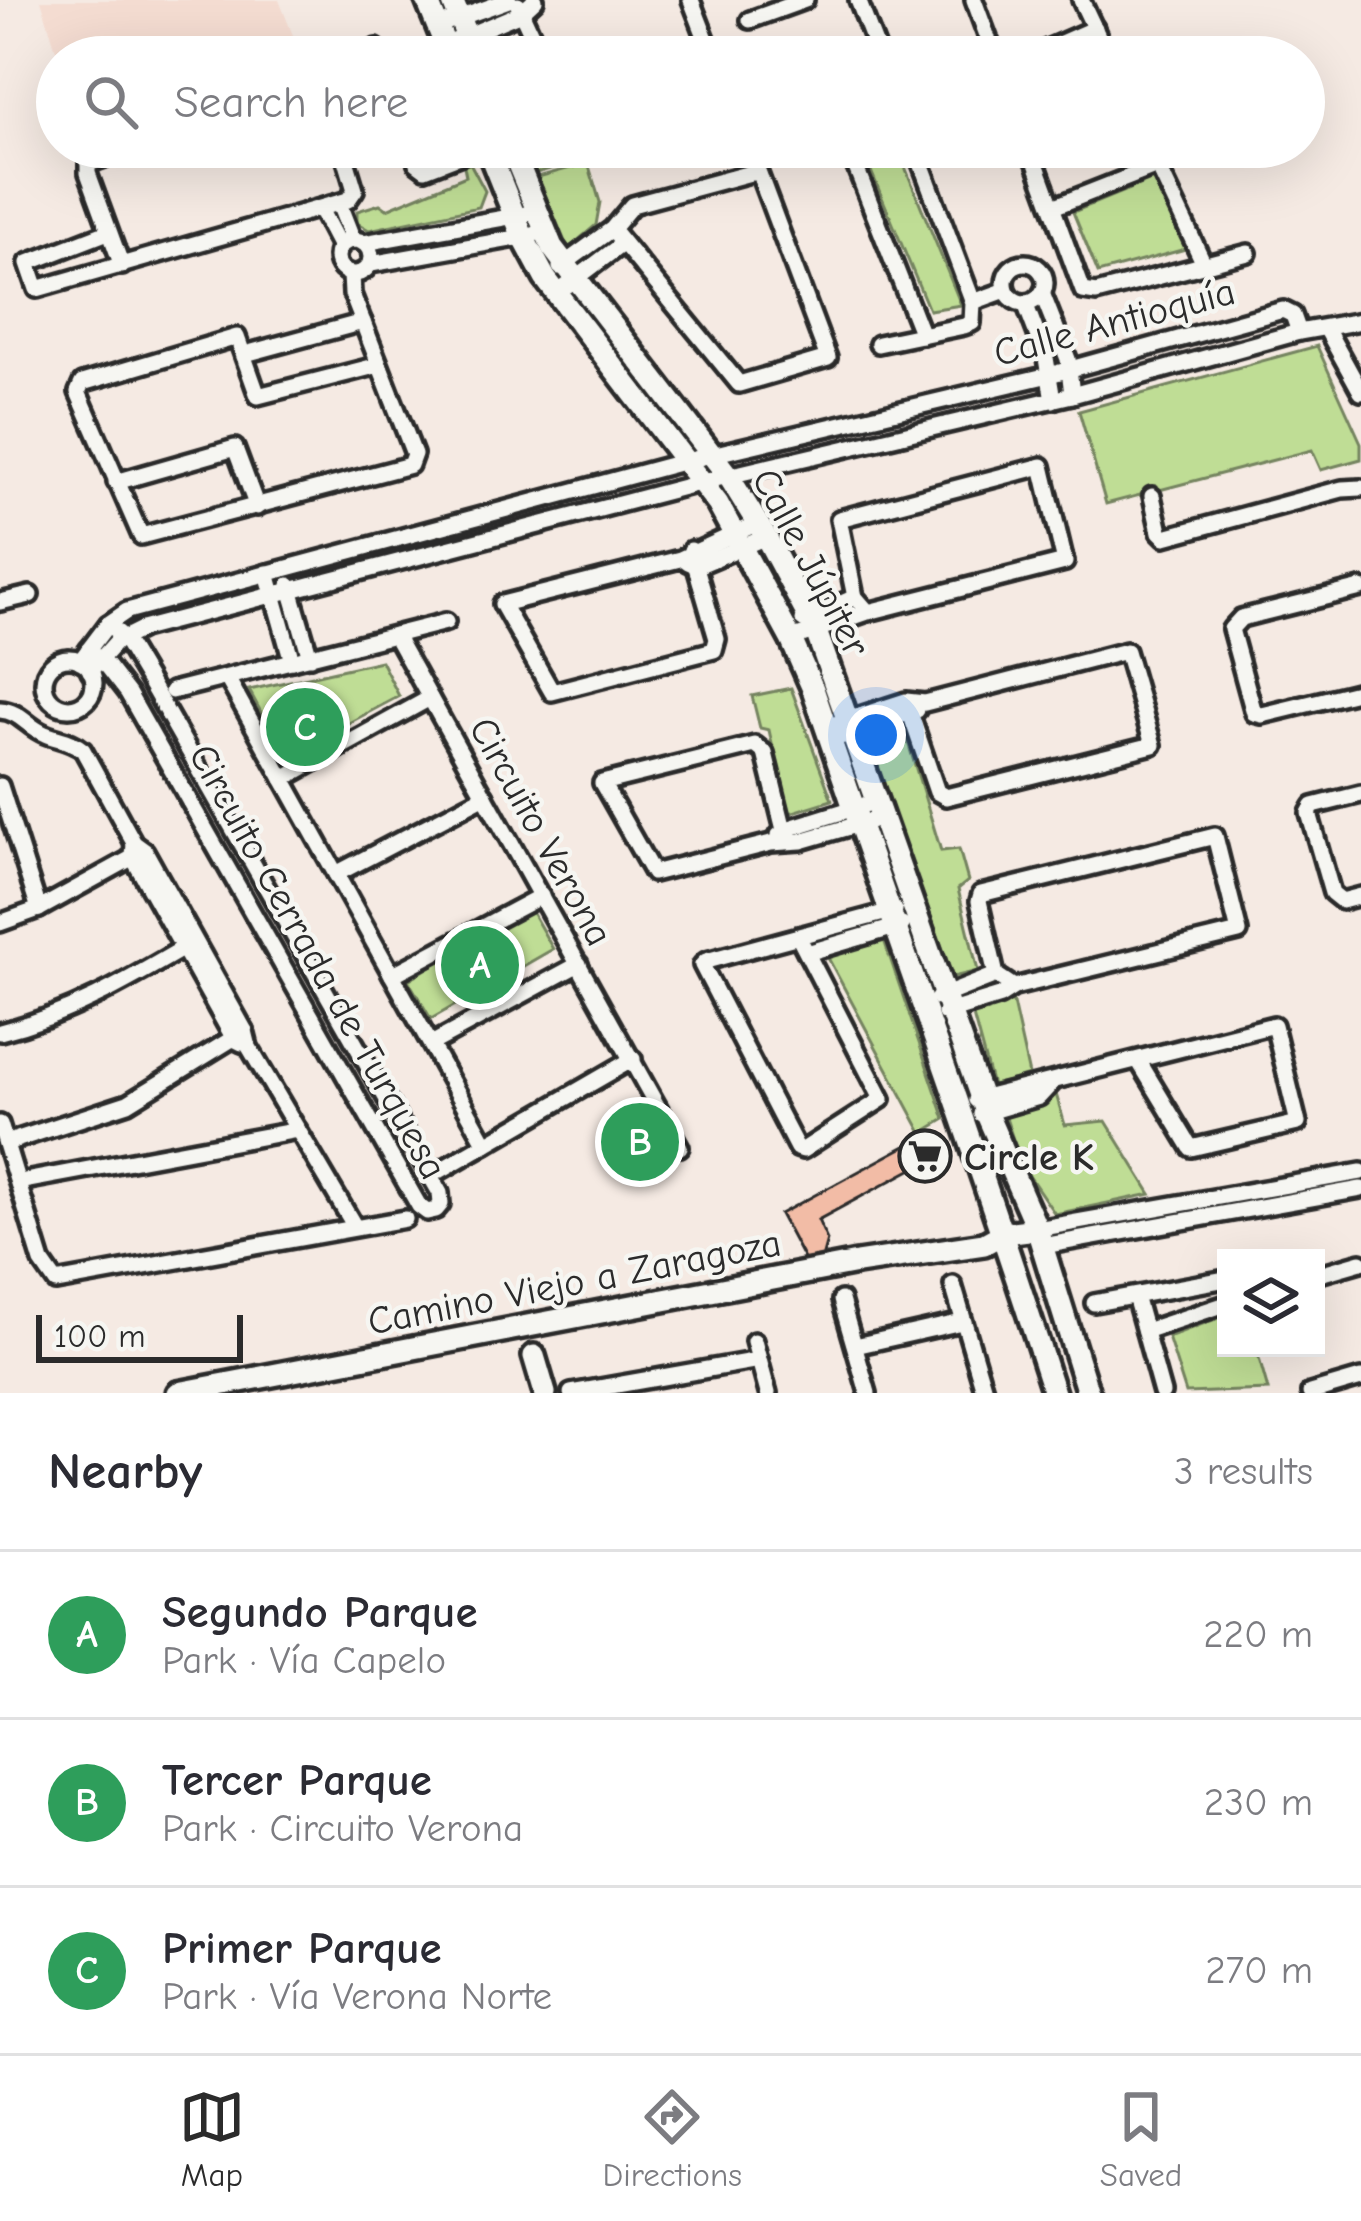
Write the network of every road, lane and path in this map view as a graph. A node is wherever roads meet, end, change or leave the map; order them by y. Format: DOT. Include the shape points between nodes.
graph roads {
  1 [pos="427,0"];
  2 [pos="535,0"];
  3 [pos="691,0"];
  4 [pos="858,0"];
  5 [pos="974,0"];
  6 [pos="1081,0"];
  7 [pos="798,1"];
  8 [pos="515,4"];
  9 [pos="750,20"];
  10 [pos="1095,28"];
  11 [pos="455,34"];
  12 [pos="531,36"];
  13 [pos="705,36"];
  14 [pos="872,36"];
  15 [pos="987,36"];
  16 [pos="1077,36"];
  17 [pos="1099,36"];
  18 [pos="88,168"];
  19 [pos="349,168"];
  20 [pos="497,168"];
  21 [pos="516,168"];
  22 [pos="856,168"];
  23 [pos="922,168"];
  24 [pos="1038,168"];
  25 [pos="1152,168"];
  26 [pos="1158,168"];
  27 [pos="346,201"];
  28 [pos="1053,207"];
  29 [pos="320,209"];
  30 [pos="530,225"];
  31 [pos="108,232"];
  32 [pos="617,236"];
  33 [pos="352,243"];
  34 [pos="1248,253"];
  35 [pos="371,264"];
  36 [pos="1204,264"];
  37 [pos="122,266"];
  38 [pos="1074,267"];
  39 [pos="351,274"];
  40 [pos="560,279"];
  41 [pos="1042,285"];
  42 [pos="1006,290"];
  43 [pos="974,302"];
  44 [pos="1025,303"];
  45 [pos="1361,320"];
  46 [pos="363,322"];
  47 [pos="1327,330"];
  48 [pos="1299,332"];
  49 [pos="922,335"];
  50 [pos="878,344"];
  51 [pos="244,354"];
  52 [pos="379,365"];
  53 [pos="1069,370"];
  54 [pos="1049,375"];
  55 [pos="1361,392"];
  56 [pos="1072,395"];
  57 [pos="1053,400"];
  58 [pos="710,456"];
  59 [pos="686,461"];
  60 [pos="1361,471"];
  61 [pos="729,477"];
  62 [pos="116,482"];
  63 [pos="703,482"];
  64 [pos="1361,488"];
  65 [pos="1342,489"];
  66 [pos="1152,496"];
  67 [pos="257,506"];
  68 [pos="762,530"];
  69 [pos="412,532"];
  70 [pos="738,541"];
  71 [pos="418,556"];
  72 [pos="689,558"];
  73 [pos="285,568"];
  74 [pos="267,572"];
  75 [pos="1361,588"];
  76 [pos="291,590"];
  77 [pos="30,595"];
  78 [pos="273,595"];
  79 [pos="855,597"];
  80 [pos="1,599"];
  81 [pos="868,611"];
  82 [pos="446,622"];
  83 [pos="107,624"];
  84 [pos="812,624"];
  85 [pos="788,634"];
  86 [pos="395,635"];
  87 [pos="123,637"];
  88 [pos="310,657"];
  89 [pos="90,660"];
  90 [pos="292,661"];
  91 [pos="226,678"];
  92 [pos="172,691"];
  93 [pos="1361,691"];
  94 [pos="430,698"];
  95 [pos="51,701"];
  96 [pos="914,706"];
  97 [pos="72,708"];
  98 [pos="0,710"];
  99 [pos="28,724"];
  100 [pos="852,726"];
  101 [pos="828,734"];
  102 [pos="60,739"];
  103 [pos="284,779"];
  104 [pos="0,786"];
  105 [pos="213,793"];
  106 [pos="1361,794"];
  107 [pos="485,796"];
  108 [pos="192,804"];
  109 [pos="880,809"];
  110 [pos="855,816"];
  111 [pos="780,838"];
  112 [pos="137,850"];
  113 [pos="337,874"];
  114 [pos="541,896"];
  115 [pos="1361,896"];
  116 [pos="39,909"];
  117 [pos="917,913"];
  118 [pos="891,920"];
  119 [pos="0,922"];
  120 [pos="798,936"];
  121 [pos="189,945"];
  122 [pos="807,953"];
  123 [pos="579,964"];
  124 [pos="392,975"];
  125 [pos="996,975"];
  126 [pos="1014,987"];
  127 [pos="948,1003"];
  128 [pos="922,1012"];
  129 [pos="0,1032"];
  130 [pos="243,1039"];
  131 [pos="430,1043"];
  132 [pos="633,1059"];
  133 [pos="1138,1060"];
  134 [pos="984,1105"];
  135 [pos="958,1114"];
  136 [pos="0,1124"];
  137 [pos="298,1130"];
  138 [pos="6,1142"];
  139 [pos="486,1144"];
  140 [pos="680,1147"];
  141 [pos="441,1171"];
  142 [pos="1361,1172"];
  143 [pos="19,1182"];
  144 [pos="1361,1189"];
  145 [pos="405,1219"];
  146 [pos="355,1227"];
  147 [pos="1040,1238"];
  148 [pos="999,1242"];
  149 [pos="1361,1262"];
  150 [pos="1325,1271"];
  151 [pos="1217,1281"];
  152 [pos="953,1285"];
  153 [pos="1135,1296"];
  154 [pos="841,1300"];
  155 [pos="1094,1303"];
  156 [pos="1217,1307"];
  157 [pos="962,1322"];
  158 [pos="1145,1330"];
  159 [pos="754,1341"];
  160 [pos="855,1346"];
  161 [pos="534,1356"];
  162 [pos="759,1360"];
  163 [pos="1361,1378"];
  164 [pos="654,1385"];
  165 [pos="178,1393"];
  166 [pos="545,1393"];
  167 [pos="571,1393"];
  168 [pos="768,1393"];
  169 [pos="868,1393"];
  170 [pos="985,1393"];
  171 [pos="1054,1393"];
  172 [pos="1088,1393"];
  173 [pos="1162,1393"];
  174 [pos="1310,1393"];
  1 -- 11 [label="main road"];
  2 -- 8 [label="street"];
  3 -- 13 [label="street"];
  4 -- 14 [label="street"];
  5 -- 15 [label="street"];
  6 -- 10 [label="street"];
  7 -- 9 [label="street"];
  8 -- 11 [label="street"];
  8 -- 12 [label="street"];
  10 -- 16 [label="street"];
  10 -- 17 [label="street"];
  18 -- 31 [label="street"];
  19 -- 27 [label="street" via="354,185"];
  20 -- 30 [label="main road, Calle Júpiter"];
  21 -- 30 [label="main road, Calle Júpiter"];
  22 -- 49 [label="street"];
  23 -- 43 [label="street"];
  24 -- 28 [label="street"];
  25 -- 28 [label="street"];
  26 -- 36 [label="street"];
  27 -- 29 [label="street"];
  27 -- 33 [label="street"];
  28 -- 38 [label="street"];
  29 -- 33 [label="street"];
  29 -- 37 [label="street"];
  30 -- 33 [label="street"];
  30 -- 35 [label="street"];
  30 -- 40 [label="main road, Calle Júpiter"];
  31 -- 37 [label="street"];
  31 -- 37 [label="street" via="28,263 35,286"];
  32 -- 32 [label="street" via="632,205 758,171 828,358 739,384"];
  32 -- 40 [label="street"];
  33 -- 35 [label="street" via="371,252"];
  33 -- 39 [label="street" via="338,264"];
  34 -- 36 [label="street"];
  35 -- 39 [label="street"];
  36 -- 38 [label="street" via="1096,293 1081,288"];
  38 -- 41 [label="street"];
  39 -- 46 [label="street"];
  40 -- 58 [label="main road, Calle Júpiter"];
  40 -- 59 [label="main road, Calle Júpiter"];
  41 -- 42 [label="street" via="1036,268 1021,264 1008,274"];
  41 -- 44 [label="street"];
  41 -- 53 [label="street"];
  42 -- 43 [label="street"];
  42 -- 44 [label="street"];
  43 -- 49 [label="street" via="972,322"];
  44 -- 54 [label="street"];
  45 -- 47 [label="street"];
  46 -- 51 [label="street"];
  46 -- 52 [label="street"];
  47 -- 48 [label="street"];
  47 -- 55 [label="street"];
  48 -- 53 [label="street, Calle Antioquía" via="1283,310"];
  48 -- 56 [label="street, Calle Antioquía"];
  49 -- 50 [label="street"];
  51 -- 52 [label="street" via="262,396"];
  51 -- 62 [label="street" via="237,338 82,383 78,392"];
  52 -- 67 [label="street" via="410,465"];
  53 -- 54 [label="street, Calle Antioquía"];
  53 -- 56 [label="street"];
  54 -- 57 [label="street"];
  54 -- 58 [label="street, Calle Antioquía"];
  56 -- 57 [label="street, Calle Antioquía"];
  57 -- 61 [label="street, Calle Antioquía"];
  58 -- 59 [label="street, Calle Antioquía"];
  58 -- 61 [label="main road, Calle Júpiter"];
  59 -- 63 [label="main road, Calle Júpiter"];
  59 -- 69 [label="street, Calle Antioquía"];
  60 -- 65 [label="street"];
  61 -- 63 [label="street, Calle Antioquía"];
  61 -- 68 [label="main road, Calle Júpiter"];
  62 -- 67 [label="street" via="142,536"];
  62 -- 67 [label="street" via="236,448"];
  63 -- 70 [label="main road, Calle Júpiter"];
  63 -- 71 [label="street, Calle Antioquía"];
  64 -- 65 [label="street"];
  65 -- 66 [label="street" via="1166,537"];
  68 -- 70 [label="street"];
  68 -- 84 [label="main road, Calle Júpiter"];
  69 -- 71 [label="street"];
  69 -- 73 [label="street, Calle Antioquía"];
  70 -- 72 [label="street"];
  70 -- 85 [label="main road, Calle Júpiter"];
  71 -- 76 [label="street, Calle Antioquía"];
  72 -- 72 [label="street" via="502,604 552,692 714,650 718,640"];
  73 -- 74 [label="street, Calle Antioquía"];
  73 -- 76 [label="street"];
  74 -- 78 [label="street"];
  74 -- 83 [label="street, Calle Antioquía" via="127,610"];
  75 -- 93 [label="street" via="1241,618 1231,629 1257,715"];
  76 -- 78 [label="street, Calle Antioquía"];
  76 -- 88 [label="street"];
  77 -- 80 [label="street"];
  78 -- 87 [label="street, Calle Antioquía"];
  78 -- 90 [label="street"];
  79 -- 81 [label="street"];
  79 -- 81 [label="street" via="840,517 1042,466 1065,562"];
  79 -- 84 [label="street"];
  81 -- 84 [label="street"];
  82 -- 86 [label="street"];
  83 -- 87 [label="street, Circuito Cerrada de Turquesa"];
  83 -- 89 [label="street"];
  84 -- 85 [label="street"];
  84 -- 100 [label="main road, Calle Júpiter"];
  85 -- 101 [label="main road, Calle Júpiter"];
  86 -- 88 [label="street"];
  86 -- 94 [label="street, Circuito Verona"];
  87 -- 89 [label="street, Calle Antioquía"];
  87 -- 105 [label="street, Circuito Cerrada de Turquesa"];
  88 -- 90 [label="street"];
  89 -- 95 [label="street" via="62,659 48,669"];
  89 -- 97 [label="street" via="94,684"];
  89 -- 108 [label="street, Circuito Cerrada de Turquesa" via="128,693"];
  90 -- 91 [label="street"];
  91 -- 92 [label="street"];
  91 -- 103 [label="street"];
  94 -- 103 [label="street"];
  94 -- 107 [label="street, Circuito Verona"];
  95 -- 97 [label="street"];
  95 -- 99 [label="street"];
  96 -- 96 [label="street" via="1126,651 1153,745 946,797"];
  96 -- 100 [label="street"];
  97 -- 102 [label="street"];
  98 -- 99 [label="street"];
  99 -- 102 [label="street"];
  100 -- 101 [label="street"];
  100 -- 109 [label="main road, Calle Júpiter"];
  101 -- 110 [label="main road, Calle Júpiter"];
  102 -- 112 [label="street" via="83,750"];
  103 -- 113 [label="street"];
  104 -- 116 [label="street"];
  105 -- 108 [label="street"];
  105 -- 108 [label="street, Circuito Cerrada de Turquesa" via="440,1193 436,1210 419,1206"];
  106 -- 115 [label="street" via="1309,811 1332,892 1342,901"];
  107 -- 113 [label="street"];
  107 -- 114 [label="street, Circuito Verona"];
  109 -- 110 [label="street"];
  109 -- 117 [label="main road, Calle Júpiter"];
  110 -- 111 [label="street"];
  110 -- 118 [label="main road, Calle Júpiter"];
  111 -- 111 [label="street" via="653,873 602,783 755,745 765,754"];
  112 -- 116 [label="street"];
  112 -- 121 [label="street"];
  113 -- 124 [label="street"];
  114 -- 123 [label="street, Circuito Verona"];
  114 -- 124 [label="street"];
  116 -- 119 [label="street"];
  117 -- 118 [label="street"];
  117 -- 127 [label="main road, Calle Júpiter"];
  118 -- 120 [label="street"];
  118 -- 122 [label="street"];
  118 -- 128 [label="main road, Calle Júpiter"];
  120 -- 122 [label="street"];
  120 -- 122 [label="street" via="702,965 803,1150 882,1099"];
  121 -- 129 [label="street" via="90,1002"];
  121 -- 130 [label="street"];
  123 -- 131 [label="street"];
  123 -- 132 [label="street, Circuito Verona"];
  124 -- 131 [label="street"];
  125 -- 126 [label="street"];
  125 -- 126 [label="street" via="981,893 1215,836 1239,932"];
  125 -- 127 [label="street"];
  126 -- 127 [label="street"];
  127 -- 128 [label="street"];
  127 -- 134 [label="main road, Calle Júpiter"];
  128 -- 135 [label="main road, Calle Júpiter"];
  130 -- 137 [label="street"];
  130 -- 138 [label="street" via="128,1103"];
  131 -- 139 [label="street"];
  132 -- 139 [label="street"];
  132 -- 140 [label="street, Circuito Verona"];
  133 -- 133 [label="street" via="1274,1025 1298,1123 1191,1148"];
  133 -- 134 [label="street" via="1052,1083 1039,1096"];
  134 -- 135 [label="street"];
  134 -- 147 [label="main road, Calle Júpiter"];
  135 -- 148 [label="main road, Calle Júpiter"];
  136 -- 138 [label="street"];
  137 -- 143 [label="street"];
  137 -- 146 [label="street"];
  138 -- 143 [label="street"];
  139 -- 141 [label="street"];
  142 -- 147 [label="street, Camino Viejo a Zaragoza"];
  143 -- 146 [label="street" via="42,1262 56,1282"];
  144 -- 147 [label="street, Camino Viejo a Zaragoza"];
  145 -- 146 [label="street"];
  147 -- 148 [label="main road, Camino Viejo a Zaragoza"];
  147 -- 172 [label="main road, Calle Júpiter"];
  148 -- 165 [label="main road, Camino Viejo a Zaragoza"];
  148 -- 171 [label="main road, Calle Júpiter"];
  149 -- 150 [label="street"];
  151 -- 153 [label="street"];
  152 -- 157 [label="street"];
  153 -- 155 [label="street"];
  153 -- 158 [label="street"];
  154 -- 160 [label="street"];
  156 -- 158 [label="street"];
  157 -- 160 [label="street"];
  157 -- 170 [label="street"];
  158 -- 173 [label="street"];
  159 -- 162 [label="street"];
  160 -- 169 [label="street"];
  161 -- 166 [label="main road"];
  162 -- 164 [label="street"];
  162 -- 168 [label="street"];
  163 -- 174 [label="street"];
  164 -- 167 [label="street"];
}
